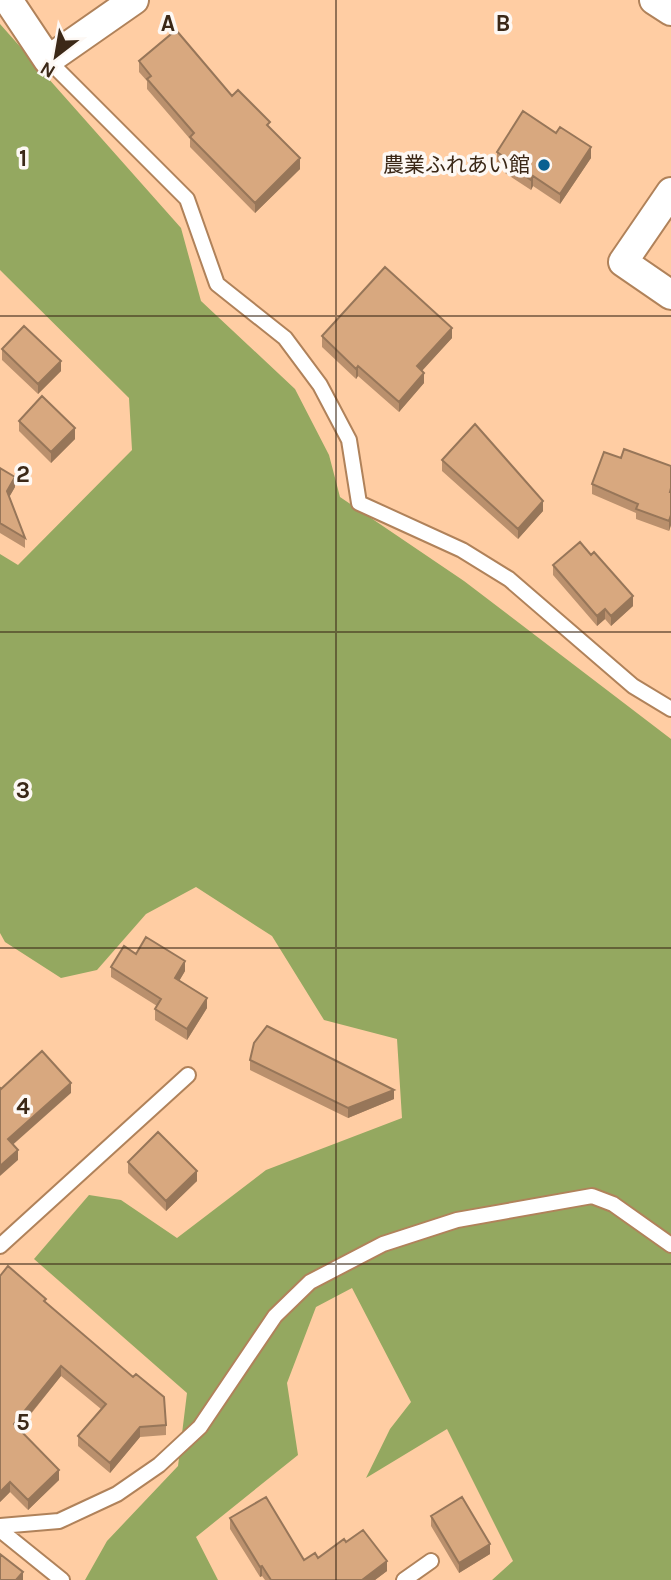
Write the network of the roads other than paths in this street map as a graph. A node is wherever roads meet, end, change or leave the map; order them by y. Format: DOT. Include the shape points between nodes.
graph roads {
  1 [pos="8,0"];
  2 [pos="134,0"];
  3 [pos="654,0"];
  4 [pos="671,11"];
  5 [pos="48,60"];
  6 [pos="671,192"];
  7 [pos="671,295"];
  8 [pos="671,709"];
  9 [pos="188,1075"];
  10 [pos="671,1245"];
  11 [pos="0,1246"];
  12 [pos="0,1528"];
  13 [pos="431,1561"];
  14 [pos="62,1580"];
  15 [pos="404,1580"];
  1 -- 5 [label="street"];
  2 -- 5 [label="street"];
  3 -- 4 [label="street"];
  5 -- 8 [label="lane" via="187,199 217,284 285,338 320,385 349,440 359,503 462,550 509,579 633,687"];
  6 -- 7 [label="street" via="623,262"];
  9 -- 11 [label="lane"];
  10 -- 12 [label="lane" via="613,1204 592,1196 457,1220 383,1244 310,1282 275,1316 200,1427 159,1465 117,1494 59,1521"];
  12 -- 14 [label="lane"];
  13 -- 15 [label="lane"];
}
